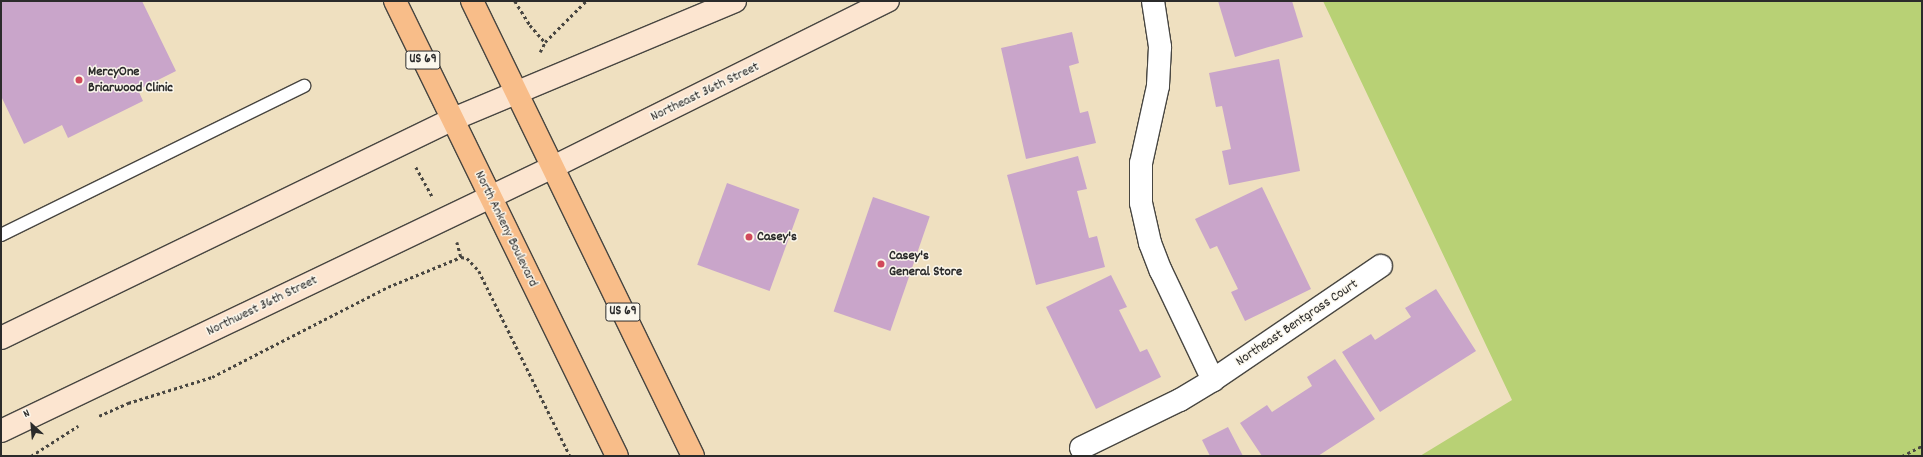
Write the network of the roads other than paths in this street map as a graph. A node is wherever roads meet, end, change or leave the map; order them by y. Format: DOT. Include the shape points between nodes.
graph roads {
  1 [pos="395,1"];
  2 [pos="472,1"];
  3 [pos="735,1"];
  4 [pos="888,1"];
  5 [pos="1152,1"];
  6 [pos="304,86"];
  7 [pos="518,92"];
  8 [pos="451,120"];
  9 [pos="554,167"];
  10 [pos="522,181"];
  11 [pos="490,197"];
  12 [pos="1,235"];
  13 [pos="1381,266"];
  14 [pos="1,338"];
  15 [pos="1214,380"];
  16 [pos="1,431"];
  17 [pos="1081,448"];
  18 [pos="617,456"];
  19 [pos="693,456"];
  1 -- 8 [label="main road, North Ankeny Boulevard / US 69"];
  2 -- 7 [label="main road, US 69"];
  3 -- 7 [label="main road"];
  4 -- 9 [label="main road, Northeast 36th Street"];
  5 -- 15 [label="street" via="1160,55 1158,86 1141,163 1141,203 1150,243 1161,271"];
  6 -- 12 [label="lane"];
  7 -- 8 [label="main road"];
  7 -- 9 [label="main road, US 69"];
  8 -- 11 [label="main road, North Ankeny Boulevard / US 69"];
  8 -- 14 [label="main road"];
  9 -- 10 [label="main road, Northeast 36th Street"];
  9 -- 19 [label="main road, US 69"];
  10 -- 11 [label="main road, Northwest 36th Street"];
  11 -- 16 [label="main road, Northwest 36th Street"];
  11 -- 18 [label="main road, North Ankeny Boulevard / US 69"];
  13 -- 15 [label="street, Northeast Bentgrass Court"];
  15 -- 17 [label="street, Northeast Bentgrass Court" via="1180,400"];
}
